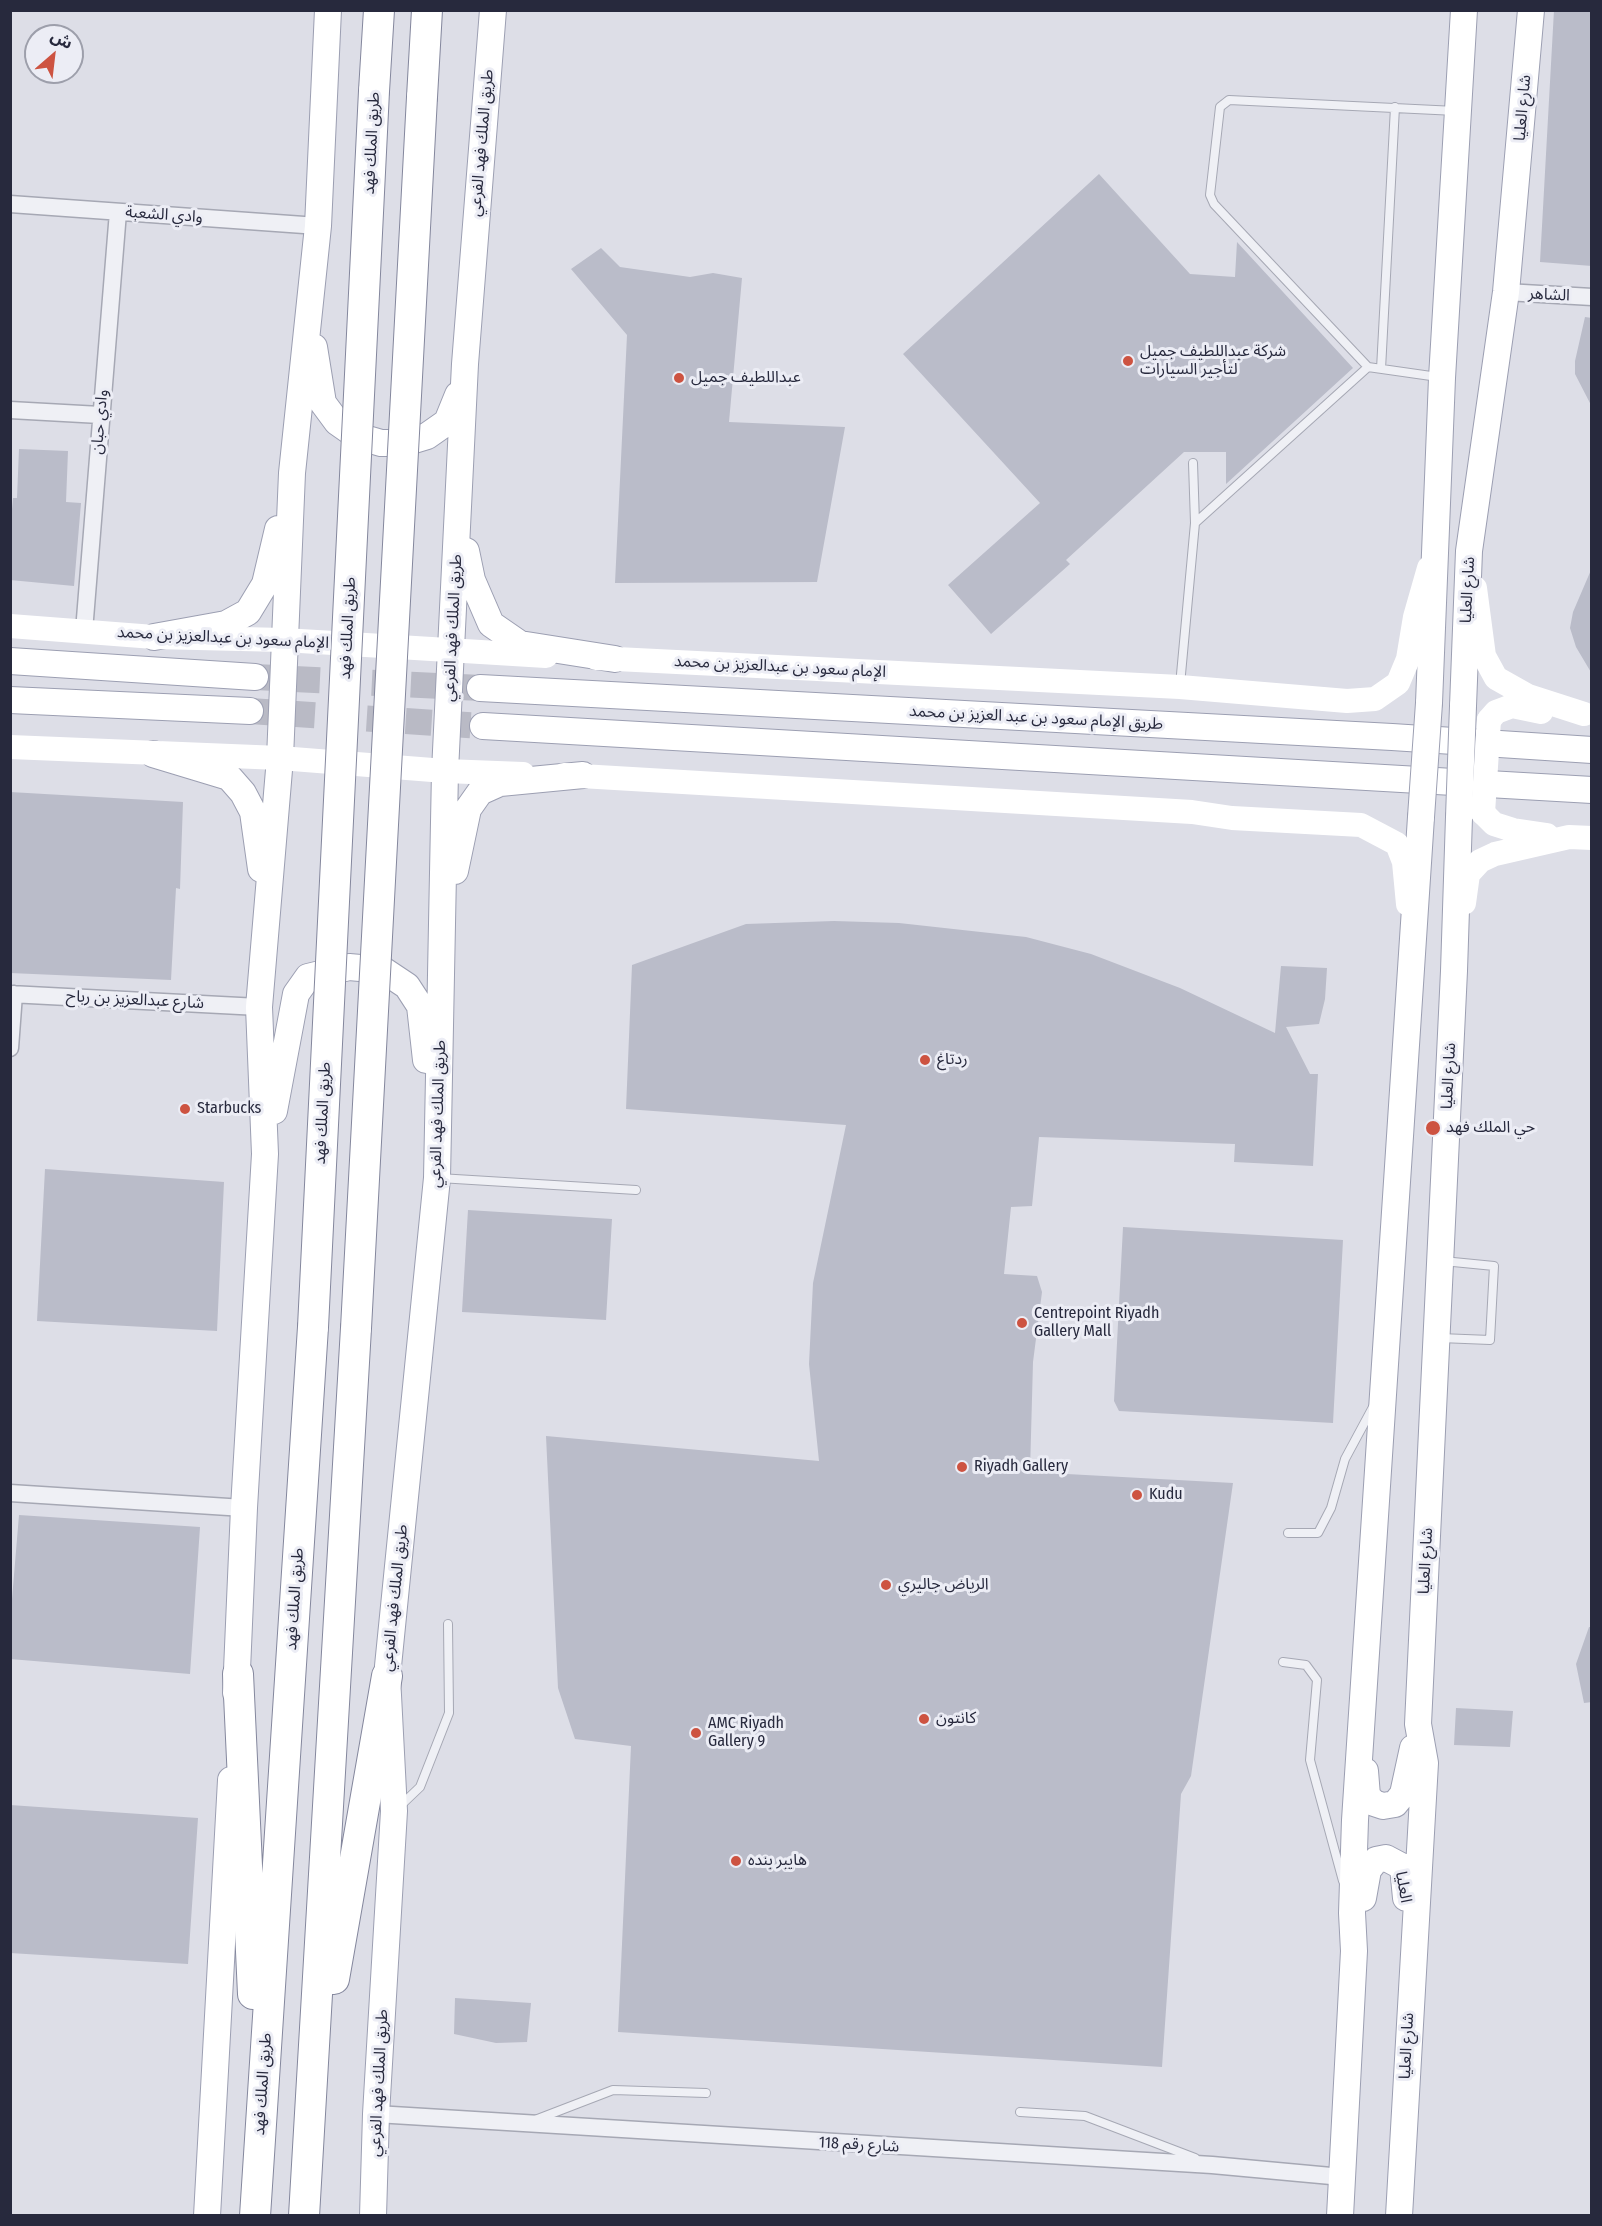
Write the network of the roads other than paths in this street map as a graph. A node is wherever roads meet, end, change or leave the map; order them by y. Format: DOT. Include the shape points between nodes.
graph roads {
  1 [pos="328,10"];
  2 [pos="379,10"];
  3 [pos="428,10"];
  4 [pos="1464,10"];
  5 [pos="1532,10"];
  6 [pos="493,11"];
  7 [pos="1395,106"];
  8 [pos="1457,111"];
  9 [pos="10,204"];
  10 [pos="118,212"];
  11 [pos="318,226"];
  12 [pos="1506,292"];
  13 [pos="1592,297"];
  14 [pos="309,308"];
  15 [pos="465,364"];
  16 [pos="1368,367"];
  17 [pos="1381,369"];
  18 [pos="1442,378"];
  19 [pos="10,410"];
  20 [pos="100,415"];
  21 [pos="1193,463"];
  22 [pos="292,473"];
  23 [pos="458,512"];
  24 [pos="1194,523"];
  25 [pos="1436,543"];
  26 [pos="1469,551"];
  27 [pos="10,626"];
  28 [pos="84,631"];
  29 [pos="154,637"];
  30 [pos="284,640"];
  31 [pos="452,651"];
  32 [pos="615,659"];
  33 [pos="10,661"];
  34 [pos="255,676"];
  35 [pos="1180,687"];
  36 [pos="480,688"];
  37 [pos="10,700"];
  38 [pos="250,711"];
  39 [pos="1588,714"];
  40 [pos="483,726"];
  41 [pos="10,747"];
  42 [pos="1592,750"];
  43 [pos="153,754"];
  44 [pos="280,758"];
  45 [pos="445,771"];
  46 [pos="583,775"];
  47 [pos="1592,789"];
  48 [pos="1471,815"];
  49 [pos="1580,837"];
  50 [pos="268,915"];
  51 [pos="442,936"];
  52 [pos="1412,960"];
  53 [pos="1454,971"];
  54 [pos="12,994"];
  55 [pos="260,1007"];
  56 [pos="10,1048"];
  57 [pos="265,1154"];
  58 [pos="437,1168"];
  59 [pos="636,1190"];
  60 [pos="1440,1261"];
  61 [pos="1436,1337"];
  62 [pos="1382,1390"];
  63 [pos="10,1492"];
  64 [pos="244,1508"];
  65 [pos="1288,1533"];
  66 [pos="448,1624"];
  67 [pos="1282,1662"];
  68 [pos="237,1674"];
  69 [pos="387,1676"];
  70 [pos="1362,1717"];
  71 [pos="1418,1724"];
  72 [pos="394,1811"];
  73 [pos="1352,1913"];
  74 [pos="1354,1951"];
  75 [pos="1412,1958"];
  76 [pos="706,2093"];
  77 [pos="1020,2112"];
  78 [pos="376,2114"];
  79 [pos="309,2121"];
  80 [pos="521,2125"];
  81 [pos="260,2139"];
  82 [pos="1212,2165"];
  83 [pos="1342,2177"];
  84 [pos="207,2216"];
  85 [pos="255,2216"];
  86 [pos="304,2216"];
  87 [pos="373,2216"];
  88 [pos="1340,2216"];
  89 [pos="1399,2216"];
  1 -- 11 [label="main road"];
  2 -- 81 [label="highway, طريق الملك فهد, bridge" via="313,1327"];
  3 -- 79 [label="highway, bridge"];
  4 -- 8 [label="main road, شارع العليا"];
  5 -- 12 [label="main road, شارع العليا"];
  6 -- 15 [label="main road, طريق الملك فهد الفرعي"];
  7 -- 8 [label="lane"];
  7 -- 16 [label="lane" via="1229,100 1220,107 1217,118 1210,195 1214,204"];
  7 -- 17 [label="lane"];
  8 -- 18 [label="main road, شارع العليا"];
  9 -- 10 [label="street, وادي الشعبة"];
  10 -- 11 [label="street, وادي الشعبة"];
  10 -- 20 [label="street, وادي حبان"];
  11 -- 14 [label="main road"];
  12 -- 13 [label="street, الشاهر"];
  12 -- 26 [label="main road, شارع العليا"];
  14 -- 15 [label="main road" via="323,403 337,422 357,436 381,443 404,443 427,436 447,422"];
  14 -- 22 [label="main road"];
  15 -- 23 [label="main road, طريق الملك فهد الفرعي"];
  16 -- 17 [label="lane"];
  16 -- 24 [label="lane"];
  17 -- 18 [label="lane"];
  18 -- 25 [label="main road, شارع العليا"];
  19 -- 20 [label="street"];
  20 -- 28 [label="street, وادي حبان"];
  21 -- 24 [label="lane"];
  22 -- 29 [label="main road" via="265,584 248,612 226,624"];
  22 -- 30 [label="main road"];
  23 -- 31 [label="main road, طريق الملك فهد الفرعي"];
  23 -- 32 [label="main road" via="472,580 491,624 520,644"];
  24 -- 35 [label="lane"];
  25 -- 35 [label="street, الإمام سعود بن عبدالعزيز بن محمد" via="1415,617 1408,659 1398,683 1375,699 1347,701"];
  25 -- 52 [label="main road, شارع العليا, bridge" via="1430,703"];
  26 -- 39 [label="street" via="1484,656 1496,678 1528,696"];
  26 -- 48 [label="main road, شارع العليا, bridge" via="1463,706"];
  27 -- 28 [label="street, الإمام سعود بن عبدالعزيز بن محمد"];
  28 -- 29 [label="street, الإمام سعود بن عبدالعزيز بن محمد"];
  29 -- 30 [label="street, الإمام سعود بن عبدالعزيز بن محمد"];
  30 -- 31 [label="street, الإمام سعود بن عبدالعزيز بن محمد"];
  30 -- 44 [label="main road"];
  31 -- 32 [label="street, الإمام سعود بن عبدالعزيز بن محمد"];
  31 -- 45 [label="main road, طريق الملك فهد الفرعي"];
  32 -- 35 [label="street, الإمام سعود بن عبدالعزيز بن محمد"];
  33 -- 34 [label="main road"];
  36 -- 42 [label="main road, طريق الإمام سعود بن عبد العزيز بن محمد"];
  37 -- 38 [label="main road"];
  39 -- 48 [label="street, bridge" via="1512,706 1496,712 1489,720"];
  40 -- 47 [label="main road"];
  41 -- 43 [label="street"];
  43 -- 44 [label="street"];
  43 -- 50 [label="main road" via="230,777 243,793 253,812"];
  44 -- 45 [label="street"];
  44 -- 50 [label="main road"];
  45 -- 46 [label="street"];
  45 -- 51 [label="main road, طريق الملك فهد الفرعي"];
  46 -- 51 [label="main road" via="500,783 480,792 468,809"];
  46 -- 52 [label="street" via="1361,825 1397,844 1404,862"];
  48 -- 49 [label="street" via="1513,830"];
  48 -- 53 [label="main road, شارع العليا"];
  49 -- 53 [label="street" via="1495,854 1480,861 1468,874"];
  50 -- 55 [label="main road"];
  51 -- 58 [label="main road, طريق الملك فهد الفرعي"];
  52 -- 62 [label="main road, شارع العليا"];
  53 -- 60 [label="main road, شارع العليا"];
  54 -- 55 [label="street, شارع عبدالعزيز بن رباح"];
  54 -- 56 [label="street"];
  55 -- 57 [label="main road"];
  57 -- 58 [label="main road" via="297,994 308,977 349,967 383,970 407,986 420,1005"];
  57 -- 64 [label="main road"];
  58 -- 59 [label="lane"];
  58 -- 69 [label="main road, طريق الملك فهد الفرعي"];
  60 -- 61 [label="main road, شارع العليا"];
  60 -- 61 [label="lane" via="1494,1266 1490,1340"];
  61 -- 71 [label="main road, شارع العليا"];
  62 -- 65 [label="lane" via="1345,1459 1318,1533"];
  62 -- 70 [label="main road, شارع العليا"];
  63 -- 64 [label="street"];
  64 -- 68 [label="main road"];
  66 -- 72 [label="lane" via="449,1713 420,1787"];
  67 -- 73 [label="lane" via="1306,1665 1317,1680 1310,1760"];
  68 -- 81 [label="highway"];
  68 -- 84 [label="main road"];
  69 -- 72 [label="main road, طريق الملك فهد الفرعي"];
  69 -- 79 [label="highway"];
  70 -- 71 [label="main road" via="1367,1796 1383,1806 1395,1804 1403,1794"];
  70 -- 73 [label="main road, شارع العليا"];
  71 -- 75 [label="main road, شارع العليا" via="1425,1764"];
  72 -- 78 [label="main road, طريق الملك فهد الفرعي"];
  73 -- 74 [label="main road, شارع العليا"];
  74 -- 75 [label="main road, العليا" via="1368,1870 1376,1860 1386,1858 1403,1867"];
  74 -- 83 [label="main road, شارع العليا"];
  75 -- 89 [label="main road, شارع العليا"];
  76 -- 80 [label="lane" via="613,2090"];
  77 -- 82 [label="lane" via="1084,2116"];
  78 -- 80 [label="street, شارع رقم 118"];
  78 -- 87 [label="main road, طريق الملك فهد الفرعي"];
  79 -- 86 [label="highway"];
  80 -- 82 [label="street, شارع رقم 118"];
  81 -- 85 [label="highway, طريق الملك فهد"];
  82 -- 83 [label="street, شارع رقم 118"];
  83 -- 88 [label="main road, شارع العليا"];
}
